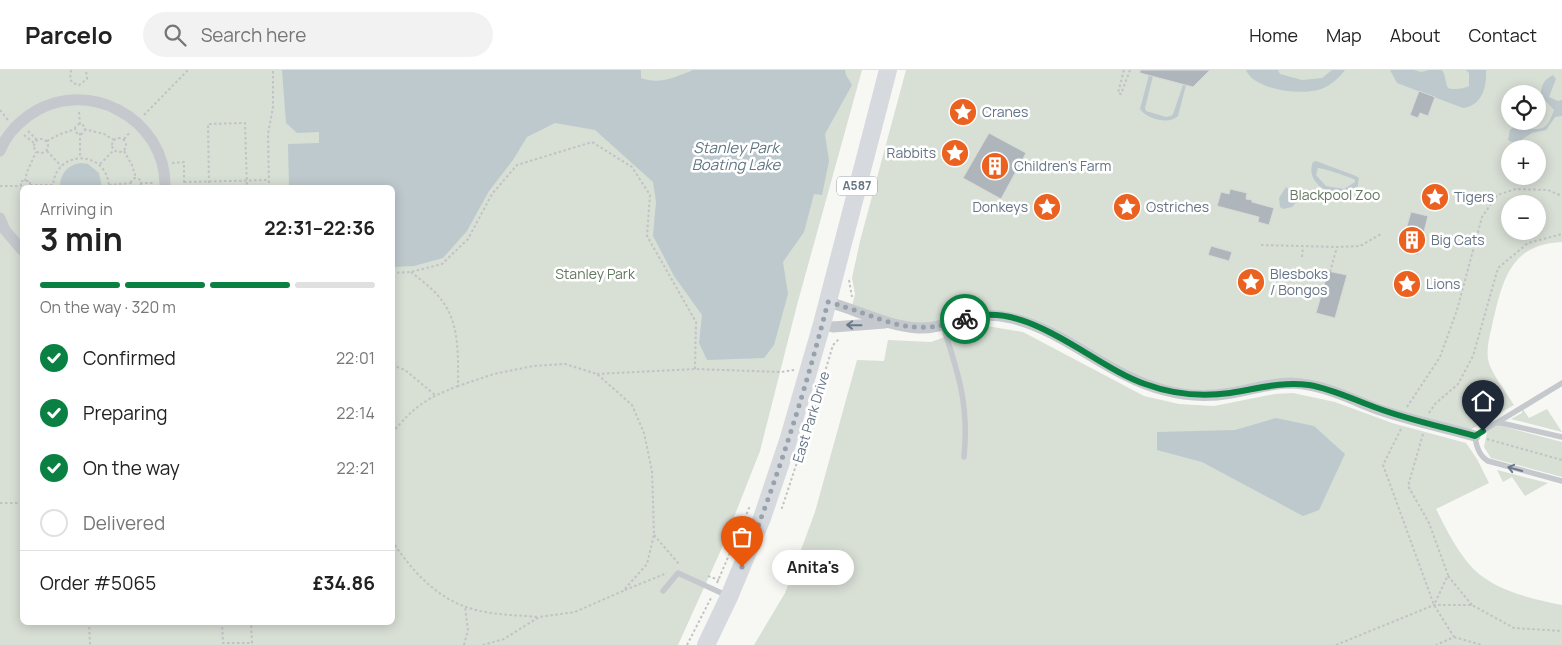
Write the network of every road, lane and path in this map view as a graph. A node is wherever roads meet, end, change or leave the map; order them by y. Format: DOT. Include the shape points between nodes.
graph roads {
  1 [pos="70,70"];
  2 [pos="86,70"];
  3 [pos="188,70"];
  4 [pos="273,70"];
  5 [pos="888,70"];
  6 [pos="1124,70"];
  7 [pos="1130,70"];
  8 [pos="79,110"];
  9 [pos="80,125"];
  10 [pos="135,127"];
  11 [pos="76,129"];
  12 [pos="84,129"];
  13 [pos="29,131"];
  14 [pos="80,134"];
  15 [pos="124,139"];
  16 [pos="37,140"];
  17 [pos="114,140"];
  18 [pos="47,141"];
  19 [pos="114,150"];
  20 [pos="0,151"];
  21 [pos="47,151"];
  22 [pos="124,151"];
  23 [pos="36,152"];
  24 [pos="80,158"];
  25 [pos="184,162"];
  26 [pos="99,165"];
  27 [pos="61,166"];
  28 [pos="136,178"];
  29 [pos="246,180"];
  30 [pos="269,180"];
  31 [pos="25,181"];
  32 [pos="209,181"];
  33 [pos="184,182"];
  34 [pos="132,183"];
  35 [pos="140,183"];
  36 [pos="21,185"];
  37 [pos="30,185"];
  38 [pos="53,185"];
  39 [pos="109,185"];
  40 [pos="117,185"];
  41 [pos="160,185"];
  42 [pos="209,185"];
  43 [pos="247,185"];
  44 [pos="269,185"];
  45 [pos="0,186"];
  46 [pos="20,186"];
  47 [pos="1562,196"];
  48 [pos="0,218"];
  49 [pos="1381,234"];
  50 [pos="1562,234"];
  51 [pos="1261,245"];
  52 [pos="1303,246"];
  53 [pos="20,248"];
  54 [pos="1337,248"];
  55 [pos="1302,257"];
  56 [pos="395,272"];
  57 [pos="411,272"];
  58 [pos="1330,272"];
  59 [pos="828,302"];
  60 [pos="887,323"];
  61 [pos="822,324"];
  62 [pos="943,326"];
  63 [pos="841,336"];
  64 [pos="395,366"];
  65 [pos="695,369"];
  66 [pos="791,370"];
  67 [pos="597,374"];
  68 [pos="1562,383"];
  69 [pos="458,386"];
  70 [pos="435,395"];
  71 [pos="1404,417"];
  72 [pos="811,418"];
  73 [pos="1426,423"];
  74 [pos="1496,423"];
  75 [pos="395,430"];
  76 [pos="1475,436"];
  77 [pos="1562,437"];
  78 [pos="803,445"];
  79 [pos="964,457"];
  80 [pos="1562,460"];
  81 [pos="1562,481"];
  82 [pos="20,503"];
  83 [pos="0,504"];
  84 [pos="750,505"];
  85 [pos="782,508"];
  86 [pos="654,535"];
  87 [pos="395,546"];
  88 [pos="681,567"];
  89 [pos="673,570"];
  90 [pos="1448,576"];
  91 [pos="717,584"];
  92 [pos="623,591"];
  93 [pos="663,591"];
  94 [pos="712,596"];
  95 [pos="729,597"];
  96 [pos="1434,604"];
  97 [pos="1472,605"];
  98 [pos="465,607"];
  99 [pos="539,617"];
  100 [pos="89,625"];
  101 [pos="222,625"];
  102 [pos="251,625"];
  103 [pos="1562,631"];
  104 [pos="1454,637"];
  105 [pos="223,643"];
  106 [pos="253,644"];
  107 [pos="90,645"];
  108 [pos="220,645"];
  109 [pos="464,645"];
  110 [pos="483,645"];
  111 [pos="687,645"];
  112 [pos="706,645"];
  113 [pos="1336,645"];
  114 [pos="1436,645"];
  115 [pos="1482,645"];
  1 -- 2 [label="path" via="70,79 79,86 87,79"];
  3 -- 10 [label="path" via="146,111"];
  4 -- 30 [label="path" via="273,107 268,134"];
  5 -- 59 [label="main road, East Park Drive / A587"];
  6 -- 7 [label="path" via="1118,93 1121,94"];
  8 -- 9 [label="path"];
  9 -- 11 [label="path" via="75,125"];
  9 -- 12 [label="path" via="84,125"];
  10 -- 15 [label="path"];
  10 -- 20 [label="street" via="121,110 100,102 79,99 57,102 37,109 14,127"];
  10 -- 41 [label="street" via="153,141 160,156 165,173"];
  11 -- 14 [label="path" via="76,134"];
  11 -- 18 [label="path"];
  12 -- 14 [label="path"];
  12 -- 17 [label="path"];
  13 -- 16 [label="path"];
  14 -- 24 [label="path"];
  15 -- 17 [label="path"];
  15 -- 22 [label="path" via="127,145"];
  16 -- 18 [label="path"];
  16 -- 23 [label="path"];
  17 -- 19 [label="path"];
  18 -- 21 [label="path"];
  19 -- 22 [label="path"];
  19 -- 26 [label="path"];
  21 -- 23 [label="path"];
  21 -- 27 [label="path"];
  22 -- 28 [label="path"];
  23 -- 31 [label="path"];
  24 -- 26 [label="path"];
  24 -- 27 [label="path"];
  25 -- 33 [label="path"];
  26 -- 39 [label="path"];
  27 -- 38 [label="path"];
  28 -- 34 [label="path"];
  28 -- 35 [label="path" via="140,178"];
  29 -- 30 [label="path"];
  29 -- 32 [label="path"];
  29 -- 32 [label="path" via="245,123 208,124"];
  29 -- 43 [label="path"];
  30 -- 44 [label="path"];
  31 -- 36 [label="path" via="21,181"];
  31 -- 37 [label="path" via="30,181"];
  32 -- 33 [label="path"];
  32 -- 42 [label="path"];
  34 -- 40 [label="path"];
  35 -- 41 [label="path"];
  45 -- 46 [label="path"];
  47 -- 71 [label="path" via="1548,190 1516,189 1496,195 1482,217 1457,310 1440,357 1410,402"];
  48 -- 53 [label="street" via="5,230"];
  49 -- 54 [label="path" via="1360,246"];
  50 -- 73 [label="path" via="1528,242 1498,268 1473,356 1458,384 1435,404"];
  51 -- 52 [label="path"];
  52 -- 54 [label="path"];
  52 -- 55 [label="path"];
  54 -- 58 [label="path"];
  56 -- 57 [label="path"];
  57 -- 65 [label="path" via="442,264 468,239 492,194 516,165 592,142 632,167 650,196 647,236 696,322"];
  57 -- 69 [label="path" via="444,302 455,325"];
  59 -- 60 [label="street"];
  59 -- 61 [label="main road, East Park Drive / A587"];
  60 -- 61 [label="street, one-way" via="833,327"];
  60 -- 62 [label="street" via="919,328"];
  61 -- 95 [label="main road, East Park Drive / A587" via="768,502"];
  62 -- 71 [label="street" via="969,317 990,315 1010,318 1058,336 1142,384 1165,390 1211,395 1270,385 1310,385"];
  62 -- 79 [label="lane" via="963,393"];
  63 -- 72 [label="path, East Park Drive" via="833,345"];
  64 -- 70 [label="path" via="405,370"];
  65 -- 66 [label="path"];
  65 -- 67 [label="path"];
  67 -- 69 [label="path" via="564,364 533,366"];
  67 -- 86 [label="path" via="632,405 644,433 652,471"];
  68 -- 74 [label="lane"];
  69 -- 70 [label="path"];
  70 -- 75 [label="path" via="412,410"];
  71 -- 73 [label="street"];
  71 -- 96 [label="path" via="1399,435 1383,465"];
  73 -- 76 [label="street"];
  73 -- 90 [label="path" via="1408,486 1428,522"];
  74 -- 76 [label="lane"];
  74 -- 77 [label="lane" via="1509,423"];
  76 -- 80 [label="path"];
  81 -- 76 [label="lane, one-way" via="1484,459"];
  78 -- 85 [label="path, East Park Drive"];
  82 -- 83 [label="path"];
  84 -- 91 [label="path"];
  86 -- 88 [label="path"];
  86 -- 92 [label="path" via="647,564"];
  87 -- 98 [label="path" via="428,586"];
  89 -- 92 [label="path"];
  90 -- 96 [label="path"];
  90 -- 97 [label="path"];
  92 -- 99 [label="path" via="575,612"];
  93 -- 95 [label="lane" via="678,573"];
  94 -- 111 [label="path"];
  95 -- 112 [label="main road, East Park Drive / A587"];
  96 -- 97 [label="path"];
  96 -- 104 [label="path"];
  96 -- 113 [label="path"];
  97 -- 103 [label="path" via="1514,628"];
  98 -- 99 [label="path"];
  98 -- 109 [label="path" via="468,630"];
  99 -- 110 [label="path" via="504,639"];
  100 -- 107 [label="path"];
  101 -- 105 [label="path"];
  102 -- 106 [label="path"];
  104 -- 114 [label="path"];
  104 -- 115 [label="path"];
  105 -- 106 [label="path"];
  105 -- 108 [label="path"];
}
